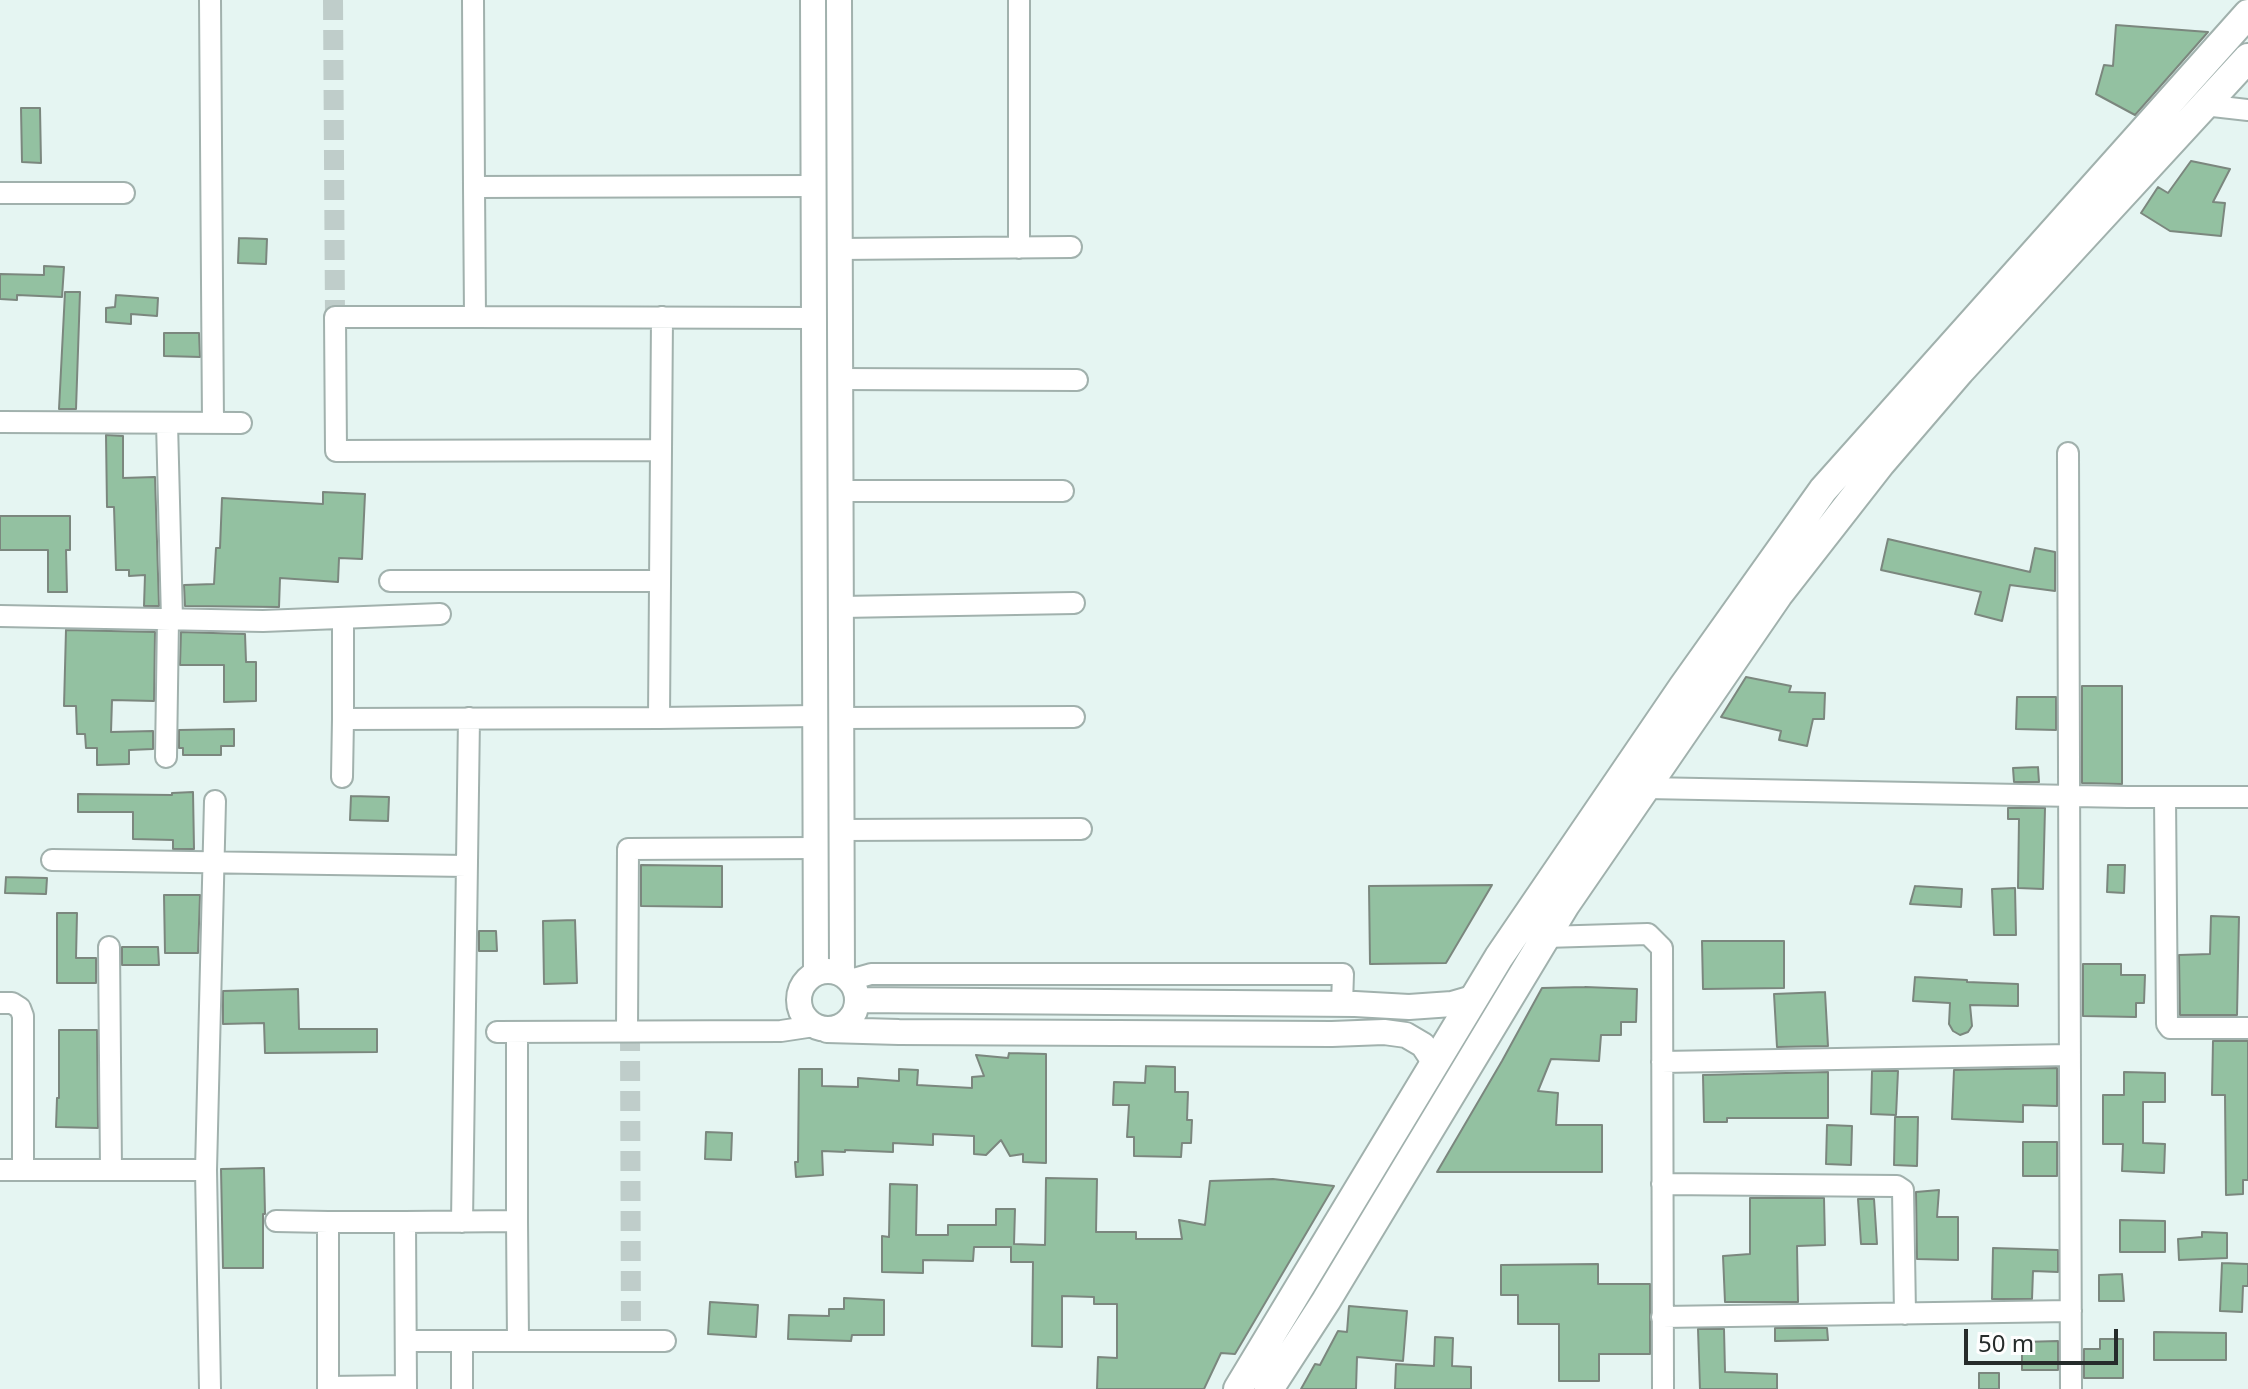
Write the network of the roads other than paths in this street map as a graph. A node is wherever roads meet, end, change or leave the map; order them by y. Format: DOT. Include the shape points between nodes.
graph roads {
  1 [pos="210,0"];
  2 [pos="473,0"];
  3 [pos="813,0"];
  4 [pos="839,0"];
  5 [pos="1019,0"];
  6 [pos="2244,26"];
  7 [pos="2248,58"];
  8 [pos="2204,105"];
  9 [pos="2248,110"];
  10 [pos="813,186"];
  11 [pos="474,187"];
  12 [pos="0,193"];
  13 [pos="124,193"];
  14 [pos="1071,247"];
  15 [pos="1019,248"];
  16 [pos="839,249"];
  17 [pos="475,317"];
  18 [pos="662,317"];
  19 [pos="814,318"];
  20 [pos="840,379"];
  21 [pos="1077,380"];
  22 [pos="0,422"];
  23 [pos="167,423"];
  24 [pos="213,423"];
  25 [pos="241,423"];
  26 [pos="661,450"];
  27 [pos="2068,453"];
  28 [pos="1870,455"];
  29 [pos="840,491"];
  30 [pos="1063,491"];
  31 [pos="390,581"];
  32 [pos="660,581"];
  33 [pos="1074,603"];
  34 [pos="841,607"];
  35 [pos="440,614"];
  36 [pos="0,616"];
  37 [pos="170,619"];
  38 [pos="343,624"];
  39 [pos="1695,693"];
  40 [pos="816,716"];
  41 [pos="1074,717"];
  42 [pos="469,718"];
  43 [pos="659,718"];
  44 [pos="841,718"];
  45 [pos="343,719"];
  46 [pos="166,757"];
  47 [pos="342,777"];
  48 [pos="1646,788"];
  49 [pos="2069,796"];
  50 [pos="2165,797"];
  51 [pos="2248,797"];
  52 [pos="215,801"];
  53 [pos="1081,829"];
  54 [pos="841,830"];
  55 [pos="816,848"];
  56 [pos="52,860"];
  57 [pos="215,862"];
  58 [pos="467,866"];
  59 [pos="1545,937"];
  60 [pos="109,947"];
  61 [pos="816,973"];
  62 [pos="850,985"];
  63 [pos="1476,997"];
  64 [pos="0,1003"];
  65 [pos="821,1028"];
  66 [pos="2248,1028"];
  67 [pos="627,1031"];
  68 [pos="2070,1055"];
  69 [pos="1662,1062"];
  70 [pos="1435,1063"];
  71 [pos="1380,1154"];
  72 [pos="1411,1159"];
  73 [pos="0,1170"];
  74 [pos="23,1170"];
  75 [pos="111,1170"];
  76 [pos="206,1170"];
  77 [pos="1662,1184"];
  78 [pos="276,1221"];
  79 [pos="517,1221"];
  80 [pos="328,1222"];
  81 [pos="405,1222"];
  82 [pos="462,1222"];
  83 [pos="2071,1311"];
  84 [pos="1905,1314"];
  85 [pos="1662,1317"];
  86 [pos="407,1341"];
  87 [pos="462,1341"];
  88 [pos="518,1341"];
  89 [pos="665,1341"];
  90 [pos="328,1388"];
  91 [pos="406,1388"];
  92 [pos="210,1389"];
  93 [pos="462,1389"];
  94 [pos="1238,1389"];
  95 [pos="1269,1389"];
  96 [pos="1663,1389"];
  97 [pos="2071,1389"];
  1 -- 24 [label="street"];
  2 -- 11 [label="street"];
  3 -- 10 [label="street"];
  4 -- 16 [label="street"];
  5 -- 15 [label="street"];
  6 -- 28 [label="main road"];
  7 -- 8 [label="main road"];
  8 -- 9 [label="street"];
  8 -- 28 [label="main road" via="1960,371"];
  10 -- 11 [label="street"];
  10 -- 19 [label="street"];
  11 -- 17 [label="street"];
  12 -- 13 [label="street"];
  14 -- 15 [label="street"];
  15 -- 16 [label="street"];
  16 -- 20 [label="street"];
  17 -- 18 [label="street"];
  17 -- 26 [label="street" via="335,317 336,459"];
  18 -- 19 [label="street"];
  18 -- 26 [label="street"];
  19 -- 40 [label="street"];
  20 -- 21 [label="street"];
  20 -- 29 [label="street"];
  22 -- 23 [label="street"];
  23 -- 24 [label="street"];
  23 -- 37 [label="street"];
  24 -- 25 [label="street"];
  26 -- 32 [label="street"];
  27 -- 49 [label="street"];
  28 -- 39 [label="main road" via="1823,490"];
  29 -- 30 [label="street"];
  29 -- 34 [label="street"];
  31 -- 32 [label="street"];
  32 -- 43 [label="street"];
  33 -- 34 [label="street"];
  34 -- 44 [label="street"];
  35 -- 37 [label="street"];
  36 -- 37 [label="street"];
  37 -- 46 [label="street"];
  38 -- 45 [label="street"];
  39 -- 48 [label="main road"];
  39 -- 63 [label="main road" via="1499,957"];
  40 -- 43 [label="street"];
  40 -- 55 [label="street"];
  41 -- 44 [label="street"];
  42 -- 43 [label="street"];
  42 -- 45 [label="street"];
  42 -- 58 [label="street"];
  44 -- 54 [label="street"];
  45 -- 47 [label="street"];
  48 -- 49 [label="street"];
  48 -- 59 [label="main road"];
  49 -- 50 [label="street"];
  49 -- 68 [label="street"];
  50 -- 51 [label="street"];
  50 -- 66 [label="street" via="2167,1024"];
  52 -- 57 [label="street"];
  53 -- 54 [label="street"];
  54 -- 62 [label="street"];
  55 -- 61 [label="street"];
  55 -- 67 [label="street" via="628,849"];
  56 -- 57 [label="street"];
  57 -- 58 [label="street"];
  57 -- 76 [label="street"];
  58 -- 82 [label="street"];
  59 -- 69 [label="street" via="1648,934 1662,948"];
  59 -- 72 [label="main road"];
  60 -- 75 [label="street"];
  61 -- 62 [label="street" via="833,971"];
  61 -- 65 [label="street" via="805,981 799,1006 804,1018"];
  62 -- 63 [label="street" via="1437,1006"];
  62 -- 65 [label="street" via="856,1011 850,1021"];
  63 -- 70 [label="main road"];
  64 -- 74 [label="street" via="12,1003 23,1016"];
  65 -- 67 [label="street"];
  65 -- 70 [label="street" via="1384,1032 1406,1035 1423,1045"];
  67 -- 79 [label="street" via="507,1032"];
  68 -- 69 [label="street"];
  68 -- 83 [label="street"];
  69 -- 77 [label="street"];
  70 -- 71 [label="main road"];
  71 -- 72 [label="main road"];
  71 -- 94 [label="main road"];
  72 -- 95 [label="main road"];
  73 -- 74 [label="street"];
  74 -- 75 [label="street"];
  75 -- 76 [label="street"];
  76 -- 92 [label="street"];
  77 -- 84 [label="street" via="1897,1186 1903,1190"];
  77 -- 85 [label="street"];
  78 -- 80 [label="street"];
  79 -- 82 [label="street"];
  79 -- 88 [label="street"];
  80 -- 81 [label="street"];
  80 -- 90 [label="street"];
  81 -- 82 [label="street"];
  81 -- 86 [label="street"];
  83 -- 84 [label="street"];
  83 -- 97 [label="street"];
  84 -- 85 [label="street"];
  85 -- 96 [label="street"];
  86 -- 87 [label="street"];
  86 -- 91 [label="street"];
  87 -- 88 [label="street"];
  87 -- 93 [label="street"];
  88 -- 89 [label="street"];
  90 -- 91 [label="street"];
}
